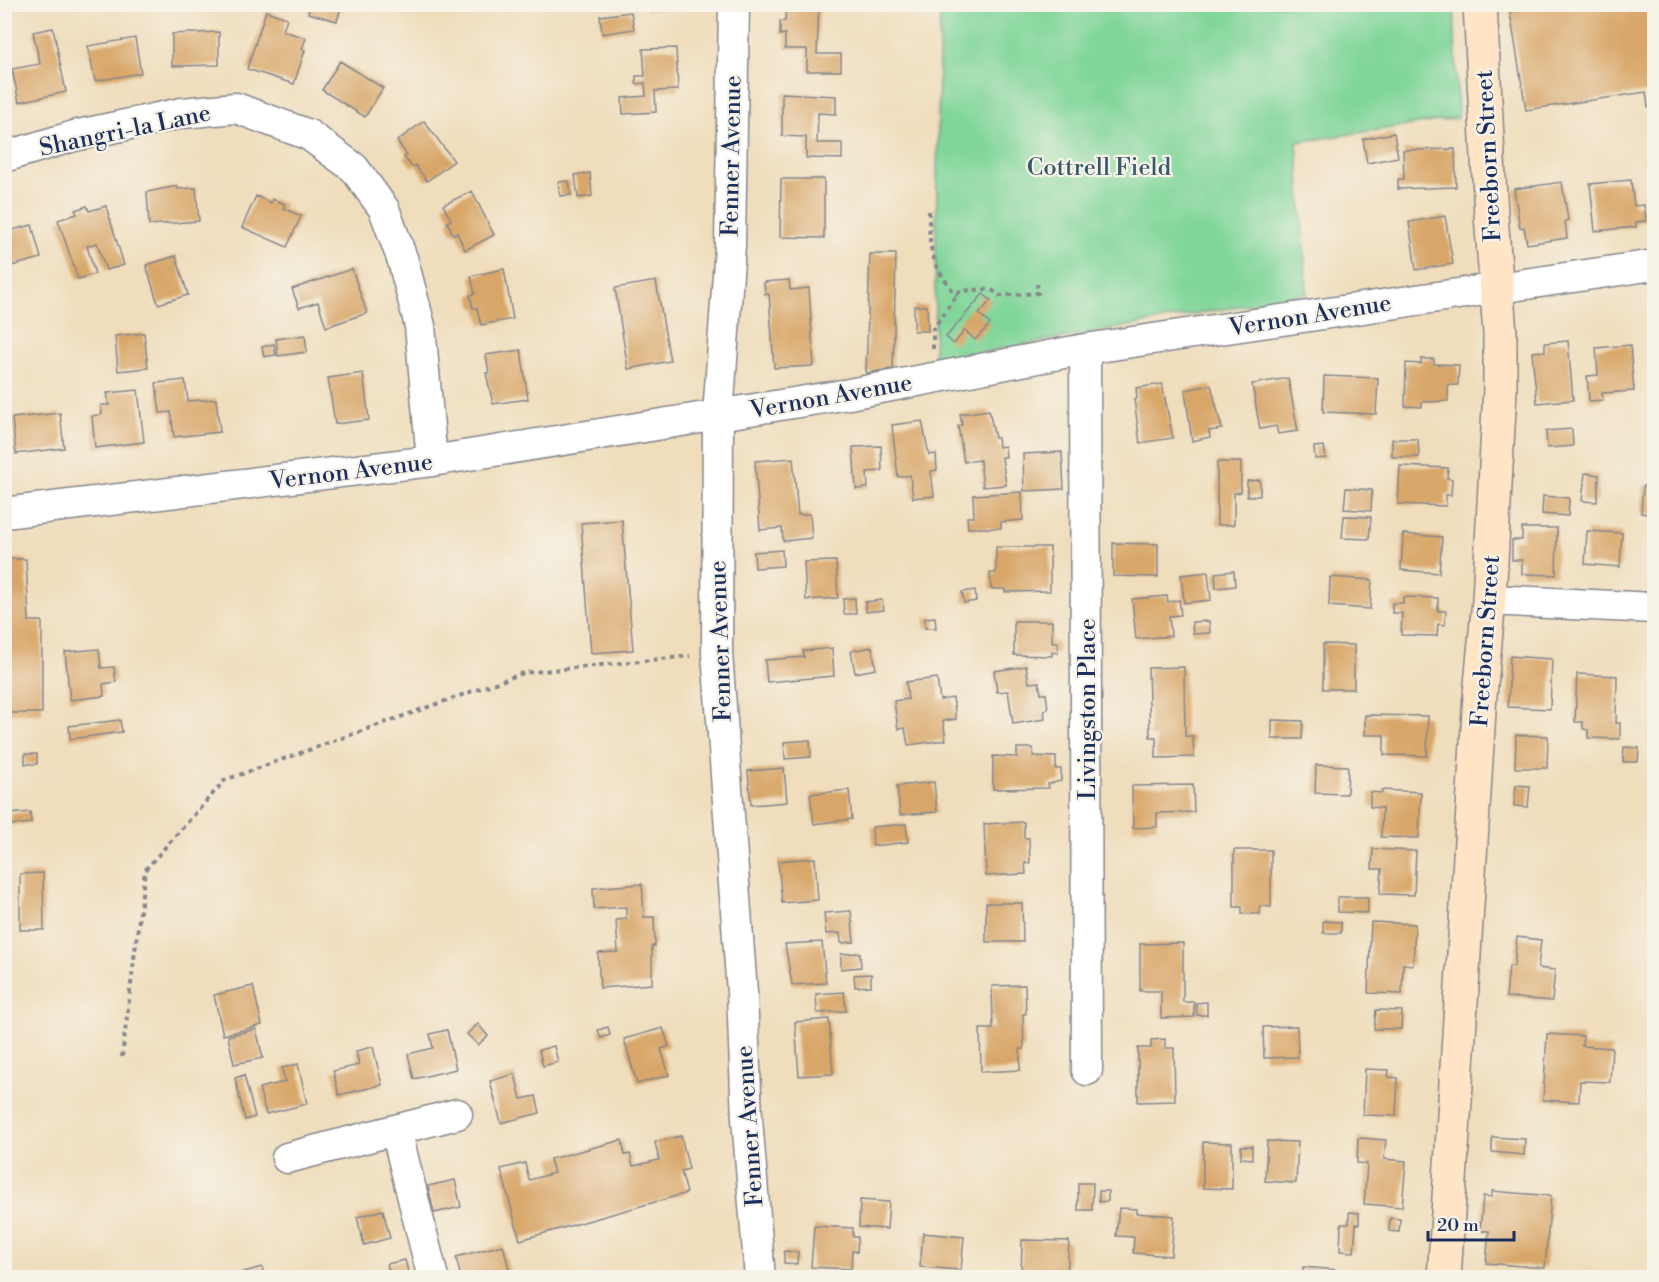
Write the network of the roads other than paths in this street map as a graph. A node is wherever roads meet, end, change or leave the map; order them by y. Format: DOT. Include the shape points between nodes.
graph roads {
  1 [pos="734,4"];
  2 [pos="1480,4"];
  3 [pos="4,157"];
  4 [pos="1654,265"];
  5 [pos="1497,288"];
  6 [pos="1085,349"];
  7 [pos="718,416"];
  8 [pos="432,462"];
  9 [pos="4,513"];
  10 [pos="1489,600"];
  11 [pos="1654,608"];
  12 [pos="1087,1070"];
  13 [pos="457,1114"];
  14 [pos="396,1130"];
  15 [pos="287,1158"];
  16 [pos="433,1278"];
  17 [pos="760,1278"];
  18 [pos="1444,1278"];
  1 -- 7 [label="street, Fenner Avenue" via="730,246"];
  2 -- 5 [label="street, Freeborn Street"];
  3 -- 8 [label="street, Shangri-la Lane" via="74,136 182,112 236,108 309,135 354,168 388,219 420,326"];
  4 -- 5 [label="street, Vernon Avenue"];
  5 -- 6 [label="street, Vernon Avenue"];
  5 -- 10 [label="street, Freeborn Street" via="1500,389"];
  6 -- 7 [label="street, Vernon Avenue"];
  6 -- 12 [label="street, Livingston Place"];
  7 -- 8 [label="street, Vernon Avenue"];
  7 -- 17 [label="street, Fenner Avenue" via="717,653"];
  8 -- 9 [label="street, Vernon Avenue"];
  10 -- 11 [label="street"];
  10 -- 18 [label="street, Freeborn Street"];
  13 -- 14 [label="street"];
  14 -- 15 [label="street"];
  14 -- 16 [label="street"];
}
